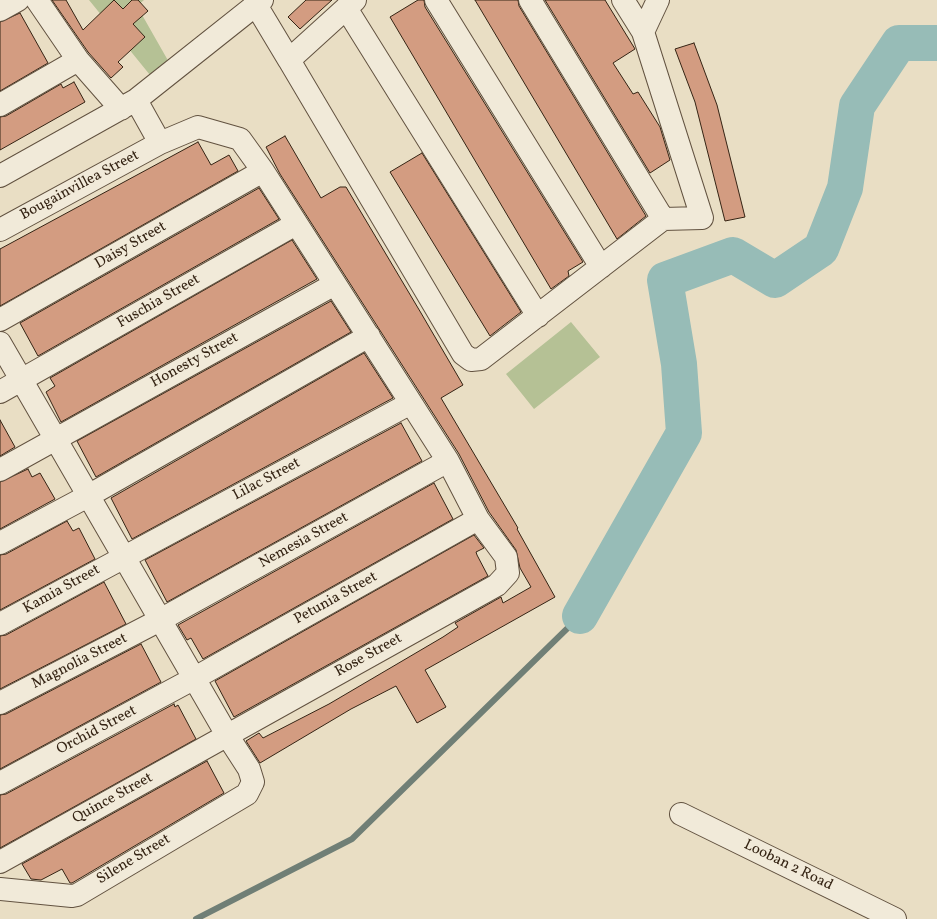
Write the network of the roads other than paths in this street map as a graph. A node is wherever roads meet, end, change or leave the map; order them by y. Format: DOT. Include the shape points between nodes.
graph roads {
  1 [pos="18,0"];
  2 [pos="37,0"];
  3 [pos="436,0"];
  4 [pos="530,0"];
  5 [pos="623,0"];
  6 [pos="658,0"];
  7 [pos="259,3"];
  8 [pos="350,4"];
  9 [pos="0,10"];
  10 [pos="643,32"];
  11 [pos="78,60"];
  12 [pos="289,60"];
  13 [pos="128,104"];
  14 [pos="0,105"];
  15 [pos="160,143"];
  16 [pos="263,171"];
  17 [pos="0,176"];
  18 [pos="663,219"];
  19 [pos="296,224"];
  20 [pos="0,230"];
  21 [pos="601,267"];
  22 [pos="335,284"];
  23 [pos="538,316"];
  24 [pos="0,320"];
  25 [pos="368,336"];
  26 [pos="0,343"];
  27 [pos="22,380"];
  28 [pos="0,392"];
  29 [pos="411,403"];
  30 [pos="56,439"];
  31 [pos="448,461"];
  32 [pos="0,470"];
  33 [pos="88,496"];
  34 [pos="478,519"];
  35 [pos="0,543"];
  36 [pos="123,556"];
  37 [pos="508,573"];
  38 [pos="160,620"];
  39 [pos="0,624"];
  40 [pos="193,678"];
  41 [pos="0,703"];
  42 [pos="226,735"];
  43 [pos="0,783"];
  44 [pos="681,814"];
  45 [pos="0,862"];
  46 [pos="0,889"];
  47 [pos="895,919"];
  1 -- 9 [label="street"];
  2 -- 11 [label="street"];
  3 -- 21 [label="street"];
  4 -- 18 [label="street"];
  5 -- 10 [label="street"];
  6 -- 10 [label="street"];
  7 -- 12 [label="street"];
  7 -- 13 [label="street"];
  8 -- 12 [label="street"];
  8 -- 23 [label="street"];
  10 -- 18 [label="street" via="702,218"];
  11 -- 13 [label="street"];
  11 -- 14 [label="street"];
  12 -- 23 [label="street" via="463,354 471,360 482,359"];
  13 -- 15 [label="street"];
  13 -- 17 [label="street"];
  15 -- 16 [label="street, Bougainvillea Street" via="198,127 240,139"];
  15 -- 20 [label="street, Bougainvillea Street"];
  16 -- 19 [label="street, Bougainvillea Street"];
  16 -- 24 [label="street, Daisy Street"];
  18 -- 21 [label="street"];
  19 -- 22 [label="street, Bougainvillea Street"];
  19 -- 27 [label="street, Fuschia Street"];
  21 -- 23 [label="street"];
  22 -- 25 [label="street, Bougainvillea Street"];
  22 -- 30 [label="street, Honesty Street"];
  25 -- 29 [label="street, Bougainvillea Street"];
  25 -- 33 [label="street"];
  26 -- 27 [label="street"];
  27 -- 28 [label="street, Fuschia Street"];
  27 -- 30 [label="street"];
  29 -- 31 [label="street, Bougainvillea Street"];
  29 -- 36 [label="street, Lilac Street"];
  30 -- 32 [label="street, Honesty Street"];
  30 -- 33 [label="street"];
  31 -- 34 [label="street, Bougainvillea Street"];
  31 -- 38 [label="street, Nemesia Street"];
  33 -- 35 [label="street"];
  33 -- 36 [label="street"];
  34 -- 37 [label="street, Bougainvillea Street" via="506,558"];
  34 -- 40 [label="street, Petunia Street"];
  36 -- 38 [label="street"];
  36 -- 39 [label="street, Kamia Street"];
  37 -- 42 [label="street, Rose Street" via="497,585"];
  38 -- 40 [label="street"];
  38 -- 41 [label="street, Magnolia Street"];
  40 -- 42 [label="street"];
  40 -- 43 [label="street, Orchid Street"];
  42 -- 45 [label="street, Quince Street"];
  42 -- 46 [label="street, Silene Street" via="249,769 253,782 247,794 72,896"];
  44 -- 47 [label="street, Looban 2 Road"];
}
